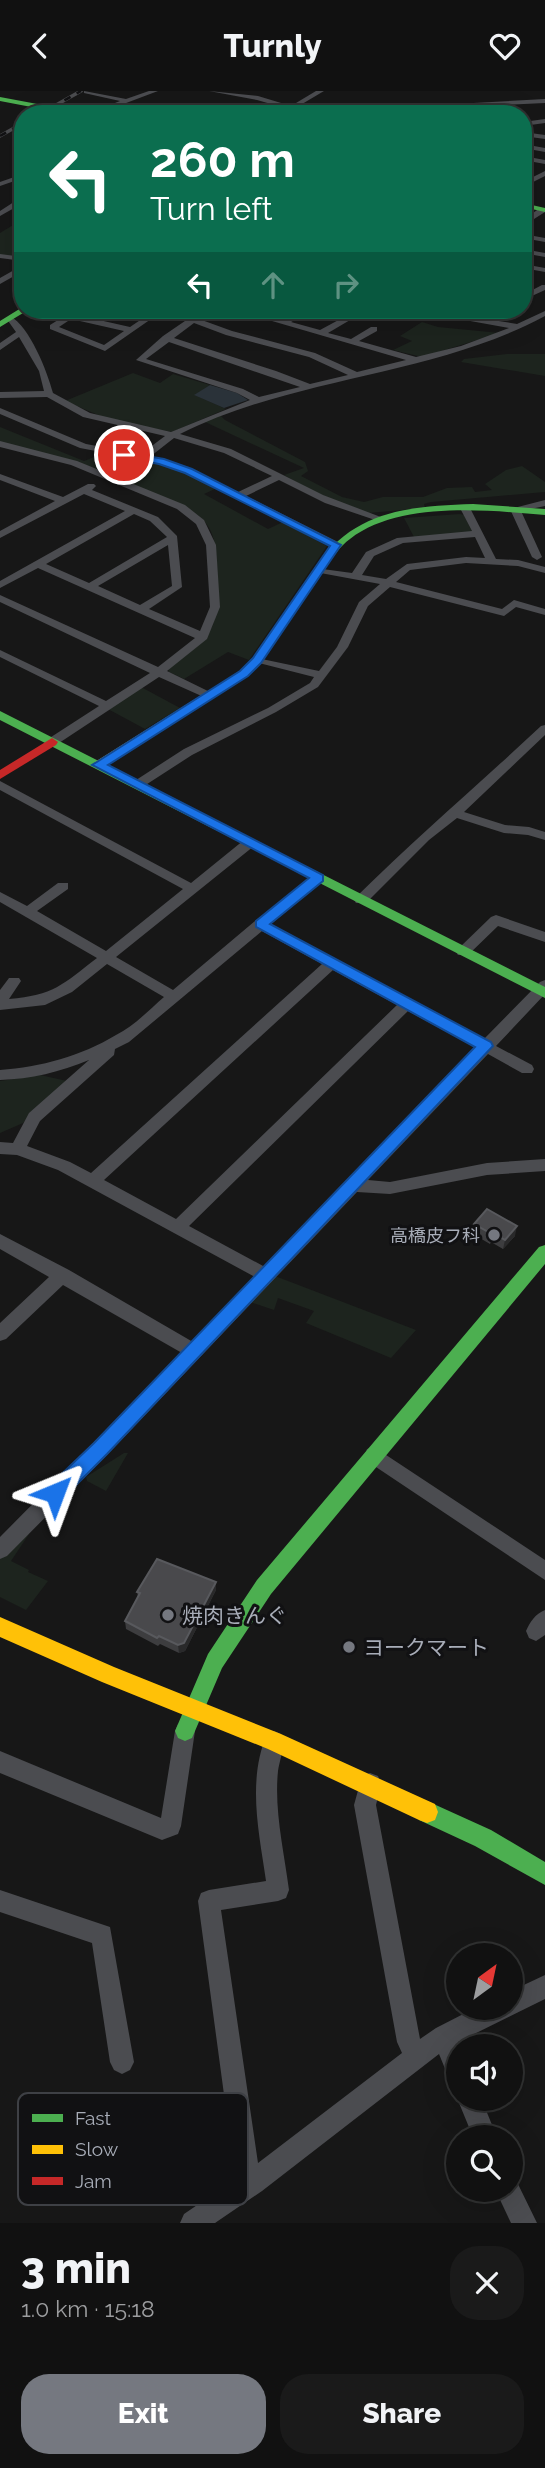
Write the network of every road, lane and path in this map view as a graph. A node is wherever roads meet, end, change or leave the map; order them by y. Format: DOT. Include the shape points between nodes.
graph roads {
  1 [pos="155,91"];
  2 [pos="212,91"];
  3 [pos="220,91"];
  4 [pos="266,91"];
  5 [pos="321,91"];
  6 [pos="542,91"];
  7 [pos="86,92"];
  8 [pos="254,97"];
  9 [pos="0,99"];
  10 [pos="125,101"];
  11 [pos="534,101"];
  12 [pos="545,101"];
  13 [pos="32,105"];
  14 [pos="114,105"];
  15 [pos="278,105"];
  16 [pos="297,105"];
  17 [pos="465,105"];
  18 [pos="542,111"];
  19 [pos="0,176"];
  20 [pos="12,180"];
  21 [pos="0,184"];
  22 [pos="0,204"];
  23 [pos="13,206"];
  24 [pos="0,214"];
  25 [pos="545,313"];
  26 [pos="10,316"];
  27 [pos="65,319"];
  28 [pos="82,319"];
  29 [pos="147,319"];
  30 [pos="192,319"];
  31 [pos="273,319"];
  32 [pos="292,319"];
  33 [pos="347,319"];
  34 [pos="470,319"];
  35 [pos="475,320"];
  36 [pos="284,323"];
  37 [pos="518,327"];
  38 [pos="374,329"];
  39 [pos="131,330"];
  40 [pos="20,333"];
  41 [pos="321,333"];
  42 [pos="166,338"];
  43 [pos="352,342"];
  44 [pos="0,347"];
  45 [pos="418,360"];
  46 [pos="356,375"];
  47 [pos="307,387"];
  48 [pos="49,394"];
  49 [pos="0,395"];
  50 [pos="257,400"];
  51 [pos="0,411"];
  52 [pos="174,434"];
  53 [pos="0,444"];
  54 [pos="142,458"];
  55 [pos="280,476"];
  56 [pos="0,477"];
  57 [pos="108,477"];
  58 [pos="84,490"];
  59 [pos="238,496"];
  60 [pos="64,501"];
  61 [pos="545,503"];
  62 [pos="515,509"];
  63 [pos="466,510"];
  64 [pos="132,511"];
  65 [pos="545,512"];
  66 [pos="0,517"];
  67 [pos="381,519"];
  68 [pos="19,525"];
  69 [pos="477,534"];
  70 [pos="0,535"];
  71 [pos="173,538"];
  72 [pos="336,545"];
  73 [pos="541,556"];
  74 [pos="492,561"];
  75 [pos="519,562"];
  76 [pos="38,564"];
  77 [pos="319,570"];
  78 [pos="545,570"];
  79 [pos="355,577"];
  80 [pos="389,583"];
  81 [pos="0,585"];
  82 [pos="89,587"];
  83 [pos="0,598"];
  84 [pos="141,609"];
  85 [pos="545,612"];
  86 [pos="202,637"];
  87 [pos="0,653"];
  88 [pos="257,661"];
  89 [pos="159,672"];
  90 [pos="323,675"];
  91 [pos="210,696"];
  92 [pos="107,706"];
  93 [pos="0,715"];
  94 [pos="545,729"];
  95 [pos="52,742"];
  96 [pos="99,765"];
  97 [pos="0,775"];
  98 [pos="0,785"];
  99 [pos="138,785"];
  100 [pos="456,813"];
  101 [pos="545,836"];
  102 [pos="249,843"];
  103 [pos="318,878"];
  104 [pos="63,886"];
  105 [pos="191,888"];
  106 [pos="1,897"];
  107 [pos="361,899"];
  108 [pos="27,912"];
  109 [pos="260,924"];
  110 [pos="545,937"];
  111 [pos="463,951"];
  112 [pos="104,957"];
  113 [pos="331,964"];
  114 [pos="13,981"];
  115 [pos="543,989"];
  116 [pos="174,997"];
  117 [pos="0,1003"];
  118 [pos="407,1003"];
  119 [pos="124,1038"];
  120 [pos="485,1046"];
  121 [pos="527,1069"];
  122 [pos="0,1075"];
  123 [pos="0,1148"];
  124 [pos="18,1149"];
  125 [pos="545,1164"];
  126 [pos="92,1182"];
  127 [pos="353,1185"];
  128 [pos="178,1227"];
  129 [pos="0,1241"];
  130 [pos="545,1252"];
  131 [pos="63,1275"];
  132 [pos="265,1275"];
  133 [pos="0,1334"];
  134 [pos="194,1351"];
  135 [pos="374,1455"];
  136 [pos="0,1550"];
  137 [pos="545,1571"];
  138 [pos="0,1627"];
  139 [pos="195,1709"];
  140 [pos="274,1741"];
  141 [pos="0,1762"];
  142 [pos="370,1784"];
  143 [pos="545,1874"];
  144 [pos="0,1902"];
  145 [pos="545,1987"];
  146 [pos="523,1997"];
  147 [pos="476,2020"];
  148 [pos="444,2036"];
  149 [pos="446,2041"];
  150 [pos="416,2056"];
  151 [pos="122,2062"];
  152 [pos="236,2093"];
  153 [pos="248,2173"];
  154 [pos="253,2182"];
  155 [pos="248,2185"];
  156 [pos="514,2202"];
  157 [pos="219,2205"];
  158 [pos="193,2223"];
  159 [pos="524,2223"];
  1 -- 10 [label="street"];
  2 -- 3 [label="street"];
  3 -- 8 [label="street"];
  4 -- 8 [label="street"];
  5 -- 16 [label="street"];
  6 -- 11 [label="street"];
  7 -- 10 [label="street"];
  8 -- 15 [label="street"];
  9 -- 13 [label="street"];
  10 -- 14 [label="street"];
  11 -- 12 [label="street"];
  11 -- 17 [label="street" via="483,100"];
  11 -- 18 [label="street"];
  19 -- 20 [label="street"];
  20 -- 21 [label="street"];
  22 -- 23 [label="street"];
  23 -- 24 [label="street"];
  25 -- 37 [label="street"];
  26 -- 40 [label="street"];
  27 -- 39 [label="street" via="53,327 106,348"];
  28 -- 39 [label="street"];
  29 -- 39 [label="street"];
  30 -- 42 [label="street"];
  30 -- 46 [label="street" via="312,355"];
  31 -- 36 [label="street"];
  32 -- 36 [label="street"];
  33 -- 41 [label="street"];
  34 -- 35 [label="street"];
  35 -- 37 [label="street"];
  36 -- 41 [label="street"];
  37 -- 45 [label="street"];
  38 -- 43 [label="street"];
  40 -- 44 [label="street"];
  40 -- 48 [label="street" via="43,371"];
  41 -- 43 [label="street"];
  42 -- 47 [label="street" via="278,373"];
  42 -- 50 [label="street" via="140,360"];
  43 -- 45 [label="street"];
  45 -- 46 [label="street"];
  46 -- 47 [label="street"];
  47 -- 50 [label="street"];
  48 -- 49 [label="street"];
  48 -- 52 [label="street" via="112,423"];
  50 -- 52 [label="street"];
  51 -- 54 [label="street" via="83,446"];
  52 -- 54 [label="street"];
  52 -- 55 [label="street" via="217,446"];
  53 -- 57 [label="street"];
  54 -- 59 [label="street" via="189,471"];
  55 -- 59 [label="street"];
  55 -- 67 [label="street" via="329,502"];
  56 -- 60 [label="street"];
  57 -- 58 [label="street"];
  57 -- 86 [label="street" via="181,507 206,531 216,597"];
  58 -- 60 [label="street"];
  58 -- 64 [label="street"];
  59 -- 72 [label="street"];
  60 -- 68 [label="street"];
  61 -- 62 [label="street"];
  62 -- 63 [label="street"];
  62 -- 65 [label="street"];
  62 -- 73 [label="street"];
  63 -- 67 [label="street"];
  63 -- 69 [label="street"];
  64 -- 71 [label="street" via="154,519"];
  64 -- 76 [label="street"];
  66 -- 68 [label="street"];
  67 -- 72 [label="street" via="351,532"];
  68 -- 70 [label="street"];
  69 -- 74 [label="street"];
  69 -- 79 [label="street" via="401,540 370,554"];
  71 -- 82 [label="street"];
  71 -- 84 [label="street" via="177,587"];
  72 -- 77 [label="street"];
  73 -- 75 [label="street"];
  74 -- 75 [label="street"];
  74 -- 80 [label="street" via="415,565"];
  75 -- 78 [label="street"];
  76 -- 81 [label="street"];
  76 -- 82 [label="street"];
  77 -- 79 [label="street"];
  77 -- 88 [label="street"];
  79 -- 80 [label="street"];
  80 -- 85 [label="street" via="504,613 514,603"];
  80 -- 90 [label="street" via="363,604"];
  82 -- 84 [label="street"];
  83 -- 89 [label="street"];
  84 -- 86 [label="street"];
  86 -- 89 [label="street"];
  87 -- 92 [label="street"];
  88 -- 90 [label="street"];
  88 -- 91 [label="street"];
  89 -- 91 [label="street"];
  89 -- 92 [label="street"];
  90 -- 99 [label="street" via="272,710 188,752"];
  91 -- 96 [label="street"];
  92 -- 95 [label="street"];
  93 -- 95 [label="street"];
  94 -- 100 [label="street"];
  95 -- 96 [label="street"];
  95 -- 97 [label="street"];
  96 -- 99 [label="street"];
  98 -- 105 [label="street"];
  99 -- 102 [label="street"];
  100 -- 101 [label="street"];
  100 -- 107 [label="street" via="424,837"];
  102 -- 103 [label="street"];
  102 -- 105 [label="street"];
  103 -- 107 [label="street"];
  103 -- 109 [label="street"];
  104 -- 108 [label="street"];
  105 -- 112 [label="street"];
  106 -- 108 [label="street"];
  107 -- 111 [label="street"];
  108 -- 112 [label="street"];
  109 -- 113 [label="street"];
  109 -- 116 [label="street"];
  110 -- 111 [label="street" via="496,921"];
  111 -- 115 [label="street"];
  112 -- 116 [label="street"];
  112 -- 117 [label="street" via="67,989 40,1001"];
  113 -- 118 [label="street"];
  113 -- 126 [label="street"];
  114 -- 117 [label="street"];
  115 -- 120 [label="street"];
  116 -- 119 [label="street"];
  118 -- 120 [label="street"];
  118 -- 128 [label="street"];
  119 -- 122 [label="street" via="56,1067"];
  119 -- 124 [label="street" via="34,1117"];
  120 -- 121 [label="street"];
  120 -- 127 [label="street"];
  123 -- 124 [label="street"];
  124 -- 126 [label="street"];
  125 -- 127 [label="street" via="487,1169 390,1188"];
  126 -- 128 [label="street"];
  127 -- 132 [label="street"];
  128 -- 132 [label="street"];
  129 -- 131 [label="street"];
  130 -- 135 [label="street"];
  131 -- 133 [label="street"];
  131 -- 134 [label="street"];
  132 -- 134 [label="street"];
  134 -- 136 [label="street"];
  135 -- 137 [label="street"];
  135 -- 139 [label="street" via="241,1618 215,1661"];
  138 -- 139 [label="street"];
  139 -- 140 [label="street"];
  139 -- 141 [label="street" via="185,1731 170,1826 162,1829"];
  140 -- 142 [label="street"];
  140 -- 152 [label="street" via="266,1763 266,1782 278,1890 209,1901"];
  142 -- 143 [label="street" via="483,1838"];
  142 -- 150 [label="street" via="365,1805 409,2042"];
  144 -- 151 [label="street" via="102,1935"];
  145 -- 146 [label="street"];
  147 -- 148 [label="street"];
  148 -- 149 [label="street"];
  148 -- 150 [label="street"];
  150 -- 154 [label="street"];
  153 -- 154 [label="street"];
  154 -- 155 [label="street"];
  156 -- 159 [label="street"];
  157 -- 158 [label="street"];
}
